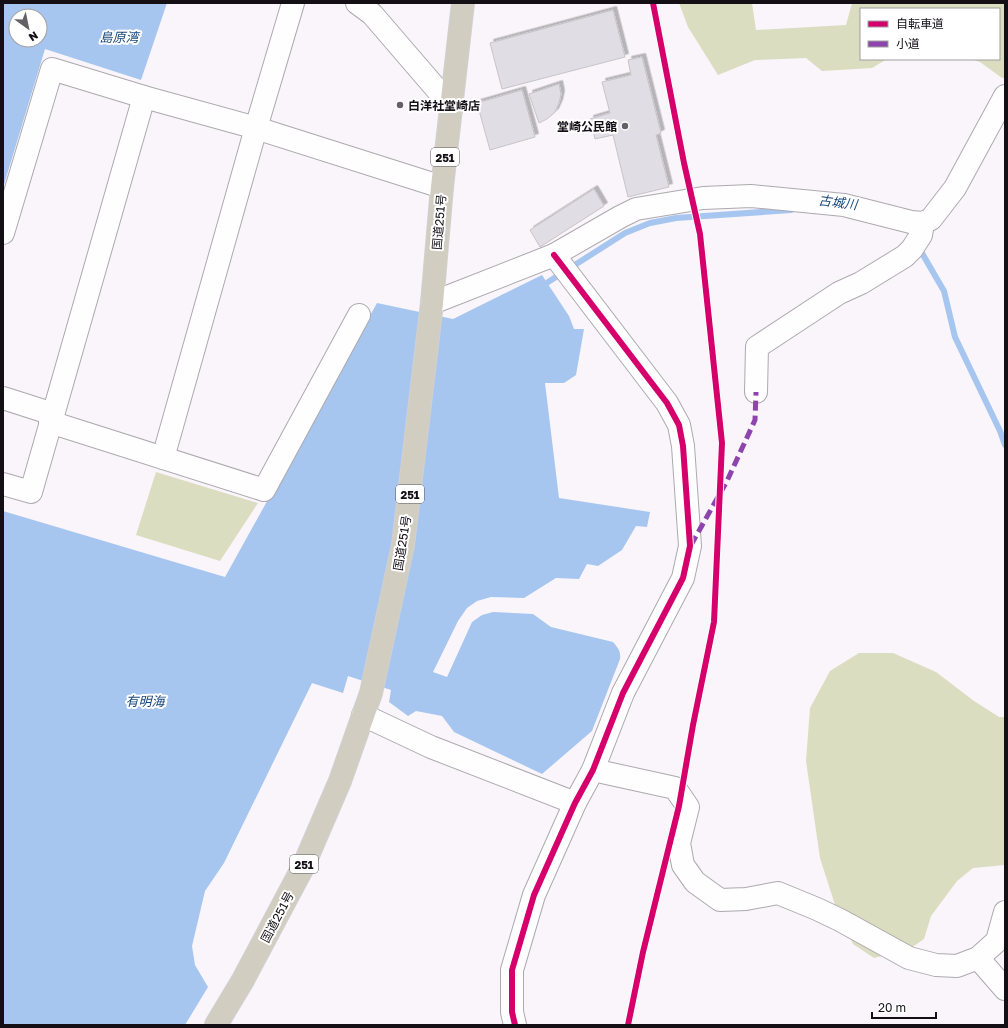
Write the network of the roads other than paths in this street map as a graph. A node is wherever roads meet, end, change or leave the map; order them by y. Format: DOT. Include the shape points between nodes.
graph roads {
  1 [pos="293,3"];
  2 [pos="357,3"];
  3 [pos="463,3"];
  4 [pos="1005,96"];
  5 [pos="144,97"];
  6 [pos="452,107"];
  7 [pos="256,128"];
  8 [pos="442,187"];
  9 [pos="3,233"];
  10 [pos="919,236"];
  11 [pos="560,263"];
  12 [pos="432,307"];
  13 [pos="359,315"];
  14 [pos="756,392"];
  15 [pos="3,398"];
  16 [pos="52,418"];
  17 [pos="163,458"];
  18 [pos="3,484"];
  19 [pos="363,715"];
  20 [pos="593,770"];
  21 [pos="575,803"];
  22 [pos="1005,912"];
  23 [pos="978,958"];
  24 [pos="1005,989"];
  25 [pos="216,1025"];
  26 [pos="515,1025"];
  1 -- 7 [label="street"];
  2 -- 6 [label="street" via="372,14"];
  3 -- 6 [label="highway, 国道251号 / 251"];
  4 -- 10 [label="street" via="955,188"];
  5 -- 7 [label="street"];
  5 -- 9 [label="street" via="52,69"];
  5 -- 16 [label="street"];
  6 -- 8 [label="highway, 国道251号 / 251"];
  7 -- 8 [label="street"];
  7 -- 17 [label="street"];
  8 -- 12 [label="highway, 国道251号 / 251"];
  10 -- 11 [label="street" via="911,222 844,205 751,196 703,198 636,209 620,217"];
  10 -- 14 [label="street" via="905,256 861,283 839,293 757,347"];
  11 -- 12 [label="street"];
  11 -- 20 [label="street" via="667,403 679,425 683,446 690,546 683,578 623,693"];
  12 -- 19 [label="highway, 国道251号 / 251" via="403,545 371,693"];
  13 -- 17 [label="street" via="264,490"];
  15 -- 16 [label="street"];
  16 -- 17 [label="street"];
  16 -- 18 [label="street" via="31,492"];
  19 -- 21 [label="street" via="431,747"];
  19 -- 25 [label="highway, 国道251号 / 251" via="340,781 303,867"];
  20 -- 21 [label="street"];
  20 -- 23 [label="street" via="675,788 688,807 679,843 683,865 695,882 720,900 746,899 778,893 840,920 909,958 936,965 956,966"];
  21 -- 26 [label="street" via="534,895 512,970 512,1012"];
  22 -- 23 [label="street" via="997,941"];
  23 -- 24 [label="street"];
}
